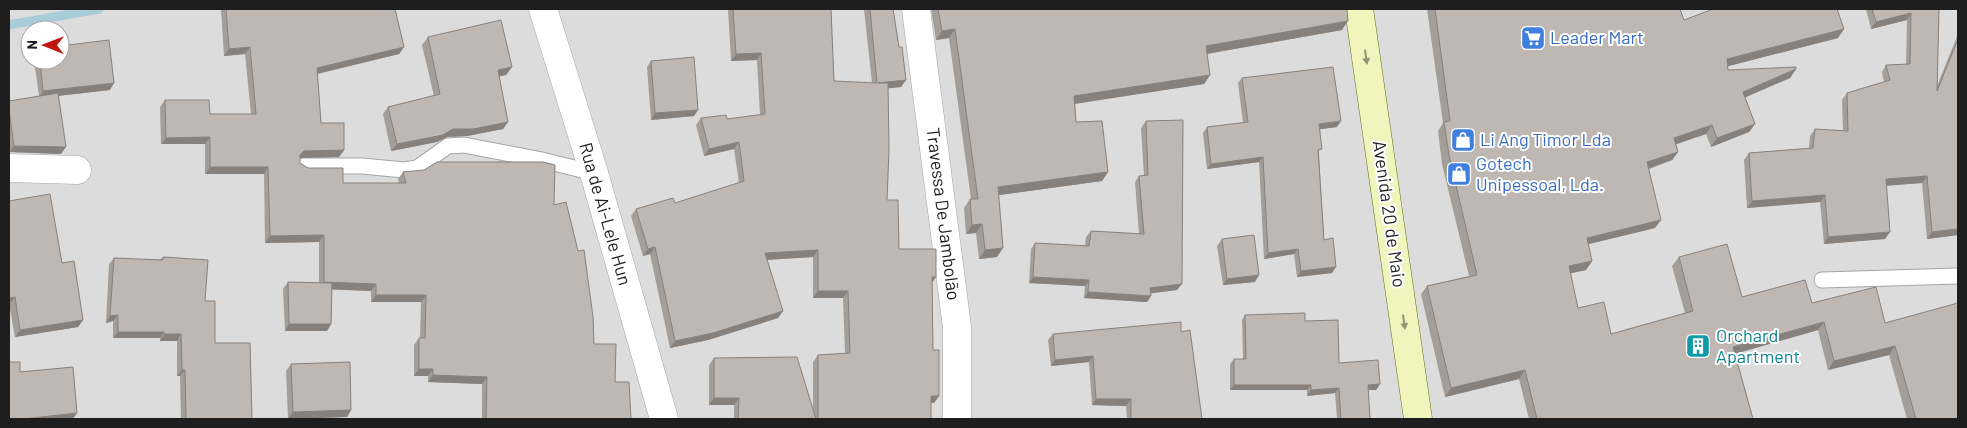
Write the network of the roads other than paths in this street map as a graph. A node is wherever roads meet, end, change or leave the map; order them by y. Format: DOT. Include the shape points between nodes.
graph roads {
  1 [pos="543,9"];
  2 [pos="916,9"];
  3 [pos="1359,9"];
  4 [pos="303,166"];
  5 [pos="9,168"];
  6 [pos="77,170"];
  7 [pos="594,173"];
  8 [pos="1958,276"];
  9 [pos="1822,280"];
  10 [pos="664,419"];
  11 [pos="957,419"];
  12 [pos="1418,419"];
  1 -- 7 [label="street, Rua de Ai-Lele Hun"];
  2 -- 11 [label="street, Travessa De Jambolão" via="957,327"];
  3 -- 12 [label="main road, Avenida 20 de Maio, one-way"];
  4 -- 7 [label="lane" via="404,170 417,168 448,146 464,145"];
  5 -- 6 [label="street"];
  7 -- 10 [label="street, Rua de Ai-Lele Hun"];
  8 -- 9 [label="lane"];
}
